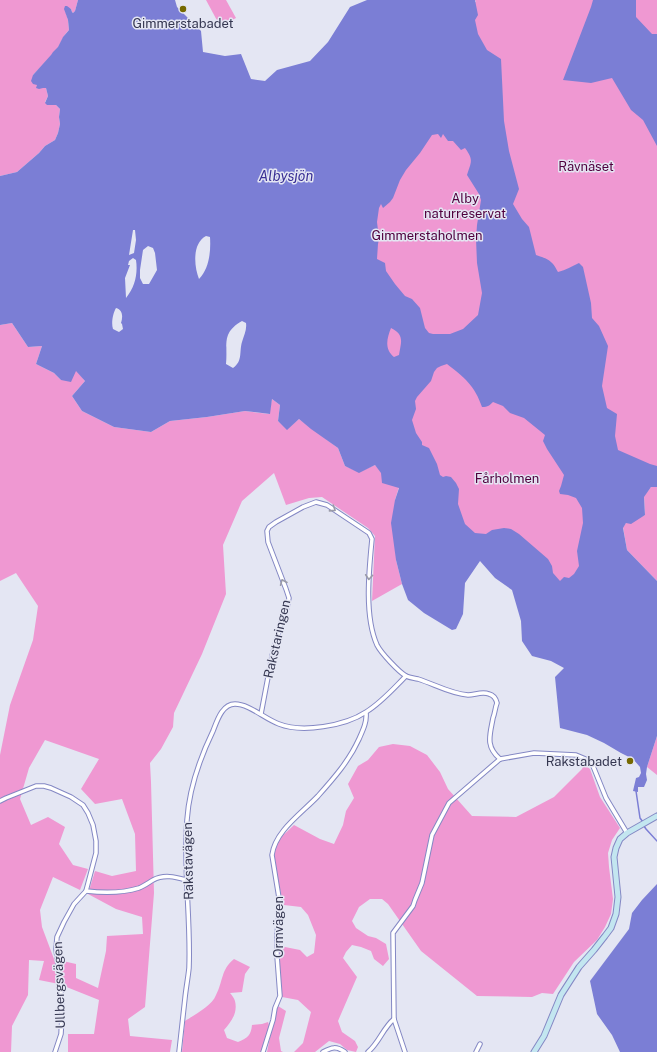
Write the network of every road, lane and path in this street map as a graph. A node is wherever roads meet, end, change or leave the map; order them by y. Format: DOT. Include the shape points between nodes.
graph roads {
  1 [pos="406,676"];
  2 [pos="366,713"];
  3 [pos="261,714"];
  4 [pos="500,759"];
  5 [pos="0,801"];
  6 [pos="656,816"];
  7 [pos="627,833"];
  8 [pos="186,880"];
  9 [pos="86,891"];
  10 [pos="394,1019"];
  11 [pos="480,1044"];
  12 [pos="55,1052"];
  13 [pos="180,1052"];
  14 [pos="263,1052"];
  15 [pos="323,1052"];
  16 [pos="345,1052"];
  17 [pos="368,1052"];
  18 [pos="404,1052"];
  19 [pos="476,1052"];
  20 [pos="534,1052"];
  1 -- 2 [label="street, Rakstavägen"];
  3 -- 1 [label="street, Rakstaringen, one-way" via="272,656 288,598 268,542 267,531 276,522 316,502 327,505 369,533 372,538 368,586 371,624 378,646 391,663"];
  1 -- 4 [label="street" via="452,692 468,695 488,693 493,696 497,703 490,738 492,749"];
  2 -- 3 [label="street, Rakstavägen" via="332,725 304,729 279,724"];
  2 -- 14 [label="street, Ormvägen" via="363,731 353,752 317,797 287,826 273,847 280,904 277,934 280,996"];
  3 -- 8 [label="street, Rakstavägen" via="235,704 221,712 193,784 187,818"];
  4 -- 7 [label="street" via="534,753 576,755 588,760 606,798"];
  4 -- 10 [label="street" via="449,803 432,835 422,883 413,906 394,933"];
  5 -- 9 [label="street, Ullbergsvägen" via="30,788 44,786 83,805 93,825 96,841 96,853"];
  6 -- 7 [label="street"];
  7 -- 20 [label="street" via="620,839 616,848 614,862 618,897 611,928 579,967 561,995 544,1036"];
  8 -- 9 [label="street" via="170,876 125,891"];
  8 -- 13 [label="street, Rakstavägen" via="189,969"];
  9 -- 12 [label="street, Ullbergsvägen" via="74,904 57,937 62,1016 61,1034"];
  10 -- 17 [label="street"];
  10 -- 18 [label="street"];
  11 -- 19 [label="street"];
  15 -- 16 [label="street" via="337,1048"];
}
